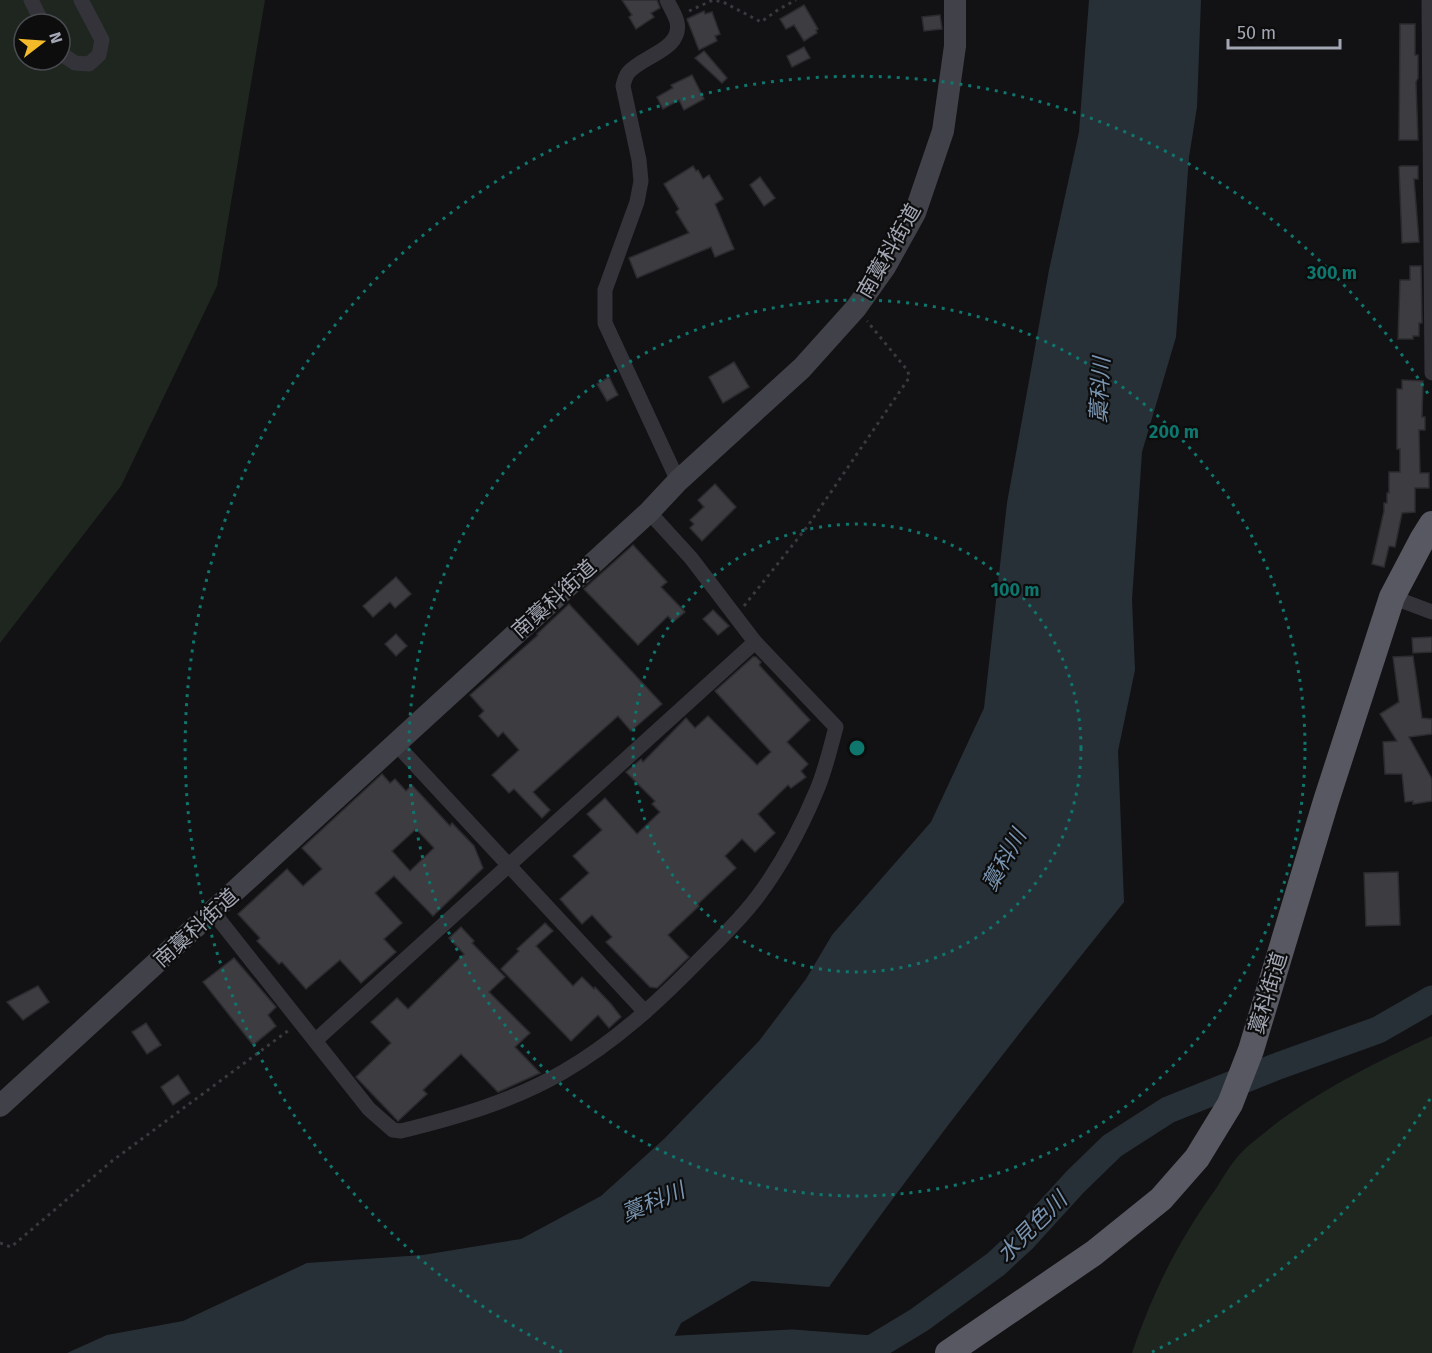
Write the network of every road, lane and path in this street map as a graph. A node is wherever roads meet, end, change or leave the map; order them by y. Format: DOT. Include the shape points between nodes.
graph roads {
  1 [pos="81,0"];
  2 [pos="667,0"];
  3 [pos="796,0"];
  4 [pos="955,0"];
  5 [pos="1429,0"];
  6 [pos="676,22"];
  7 [pos="72,61"];
  8 [pos="856,308"];
  9 [pos="1432,373"];
  10 [pos="678,481"];
  11 [pos="649,512"];
  12 [pos="1432,524"];
  13 [pos="1392,597"];
  14 [pos="1432,612"];
  15 [pos="736,617"];
  16 [pos="755,642"];
  17 [pos="396,744"];
  18 [pos="508,865"];
  19 [pos="213,912"];
  20 [pos="645,1012"];
  21 [pos="301,1021"];
  22 [pos="316,1040"];
  23 [pos="0,1106"];
  24 [pos="0,1243"];
  25 [pos="948,1353"];
  1 -- 7 [label="street" via="102,40 99,55 89,64"];
  2 -- 6 [label="street"];
  3 -- 6 [label="path" via="761,21 712,0 683,14"];
  4 -- 8 [label="main road, 南藁科街道" via="955,46 943,131 915,213 885,267"];
  5 -- 9 [label="street"];
  6 -- 10 [label="street" via="674,39 634,67 623,86 641,181 605,290 605,322"];
  8 -- 10 [label="main road, 南藁科街道" via="802,368"];
  8 -- 15 [label="path" via="908,371 909,378 807,527"];
  10 -- 11 [label="main road, 南藁科街道"];
  11 -- 15 [label="street"];
  11 -- 17 [label="main road, 南藁科街道"];
  12 -- 13 [label="highway, 藁科街道"];
  13 -- 14 [label="street"];
  13 -- 25 [label="highway, 藁科街道" via="1259,1025 1230,1104 1197,1158 1161,1199 1094,1253"];
  15 -- 16 [label="street"];
  16 -- 18 [label="street"];
  16 -- 20 [label="street" via="836,727 804,819 759,894 734,925"];
  17 -- 18 [label="street"];
  17 -- 19 [label="main road, 南藁科街道"];
  18 -- 20 [label="street"];
  18 -- 22 [label="street"];
  19 -- 21 [label="street"];
  19 -- 23 [label="main road, 南藁科街道"];
  20 -- 22 [label="street" via="592,1054 513,1097 459,1117 401,1131 393,1130 369,1109"];
  21 -- 22 [label="street"];
  21 -- 24 [label="path" via="112,1161 11,1247"];
}
